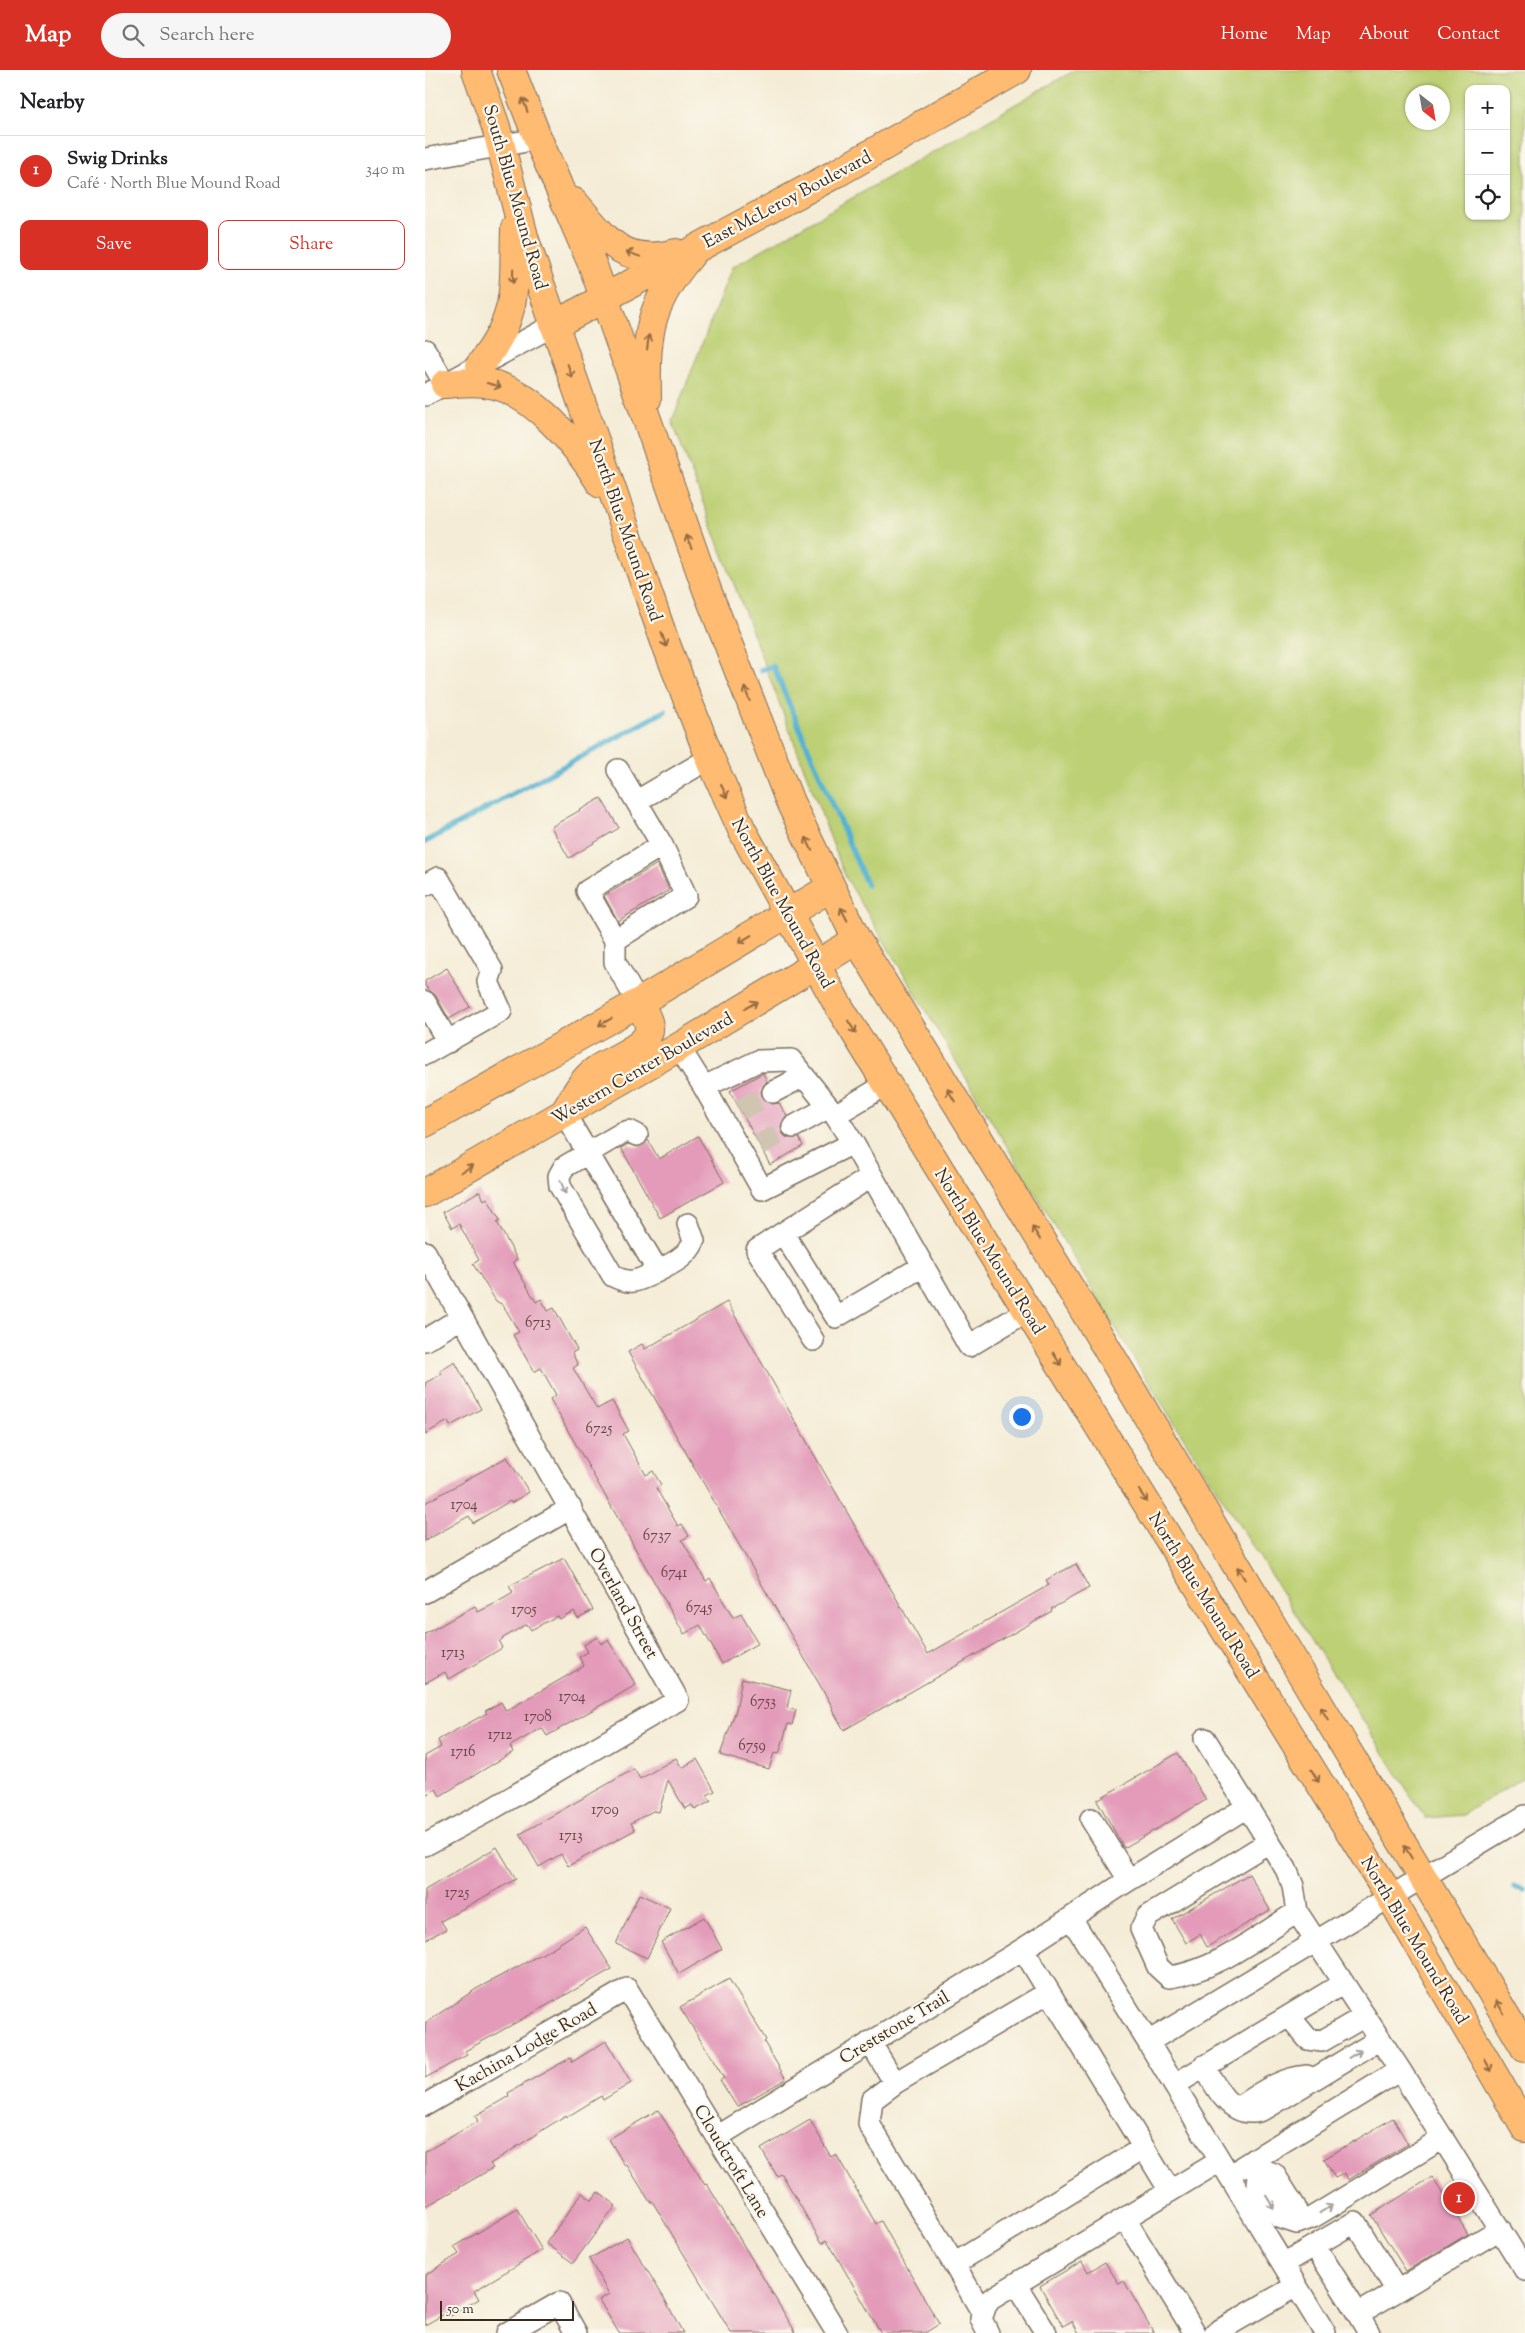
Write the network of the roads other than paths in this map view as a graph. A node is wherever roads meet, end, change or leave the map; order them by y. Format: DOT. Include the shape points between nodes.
graph roads {
  1 [pos="476,70"];
  2 [pos="511,70"];
  3 [pos="1017,70"];
  4 [pos="538,139"];
  5 [pos="501,146"];
  6 [pos="425,159"];
  7 [pos="557,182"];
  8 [pos="515,209"];
  9 [pos="697,247"];
  10 [pos="605,298"];
  11 [pos="554,324"];
  12 [pos="425,350"];
  13 [pos="481,365"];
  14 [pos="435,390"];
  15 [pos="648,426"];
  16 [pos="622,519"];
  17 [pos="710,758"];
  18 [pos="618,770"];
  19 [pos="637,801"];
  20 [pos="662,845"];
  21 [pos="425,885"];
  22 [pos="830,888"];
  23 [pos="787,914"];
  24 [pos="615,940"];
  25 [pos="857,940"];
  26 [pos="815,965"];
  27 [pos="425,1002"];
  28 [pos="638,1003"];
  29 [pos="447,1042"];
  30 [pos="679,1048"];
  31 [pos="425,1054"];
  32 [pos="804,1076"];
  33 [pos="887,1084"];
  34 [pos="705,1087"];
  35 [pos="773,1092"];
  36 [pos="832,1111"];
  37 [pos="564,1113"];
  38 [pos="425,1123"];
  39 [pos="793,1127"];
  40 [pos="637,1135"];
  41 [pos="853,1143"];
  42 [pos="587,1153"];
  43 [pos="872,1176"];
  44 [pos="425,1193"];
  45 [pos="688,1224"];
  46 [pos="783,1233"];
  47 [pos="425,1252"];
  48 [pos="923,1266"];
  49 [pos="658,1272"];
  50 [pos="1027,1310"];
  51 [pos="461,1318"];
  52 [pos="425,1340"];
  53 [pos="813,1340"];
  54 [pos="571,1508"];
  55 [pos="425,1592"];
  56 [pos="1205,1739"];
  57 [pos="1247,1808"];
  58 [pos="1525,1816"];
  59 [pos="1091,1819"];
  60 [pos="1269,1842"];
  61 [pos="425,1845"];
  62 [pos="1423,1877"];
  63 [pos="1129,1880"];
  64 [pos="1391,1898"];
  65 [pos="1297,1912"];
  66 [pos="1071,1918"];
  67 [pos="1317,1942"];
  68 [pos="1023,1949"];
  69 [pos="1342,1984"];
  70 [pos="627,1989"];
  71 [pos="1049,1992"];
  72 [pos="1289,2016"];
  73 [pos="1365,2016"];
  74 [pos="1380,2039"];
  75 [pos="870,2042"];
  76 [pos="1148,2042"];
  77 [pos="1525,2048"];
  78 [pos="1204,2066"];
  79 [pos="1401,2070"];
  80 [pos="895,2083"];
  81 [pos="1174,2084"];
  82 [pos="425,2105"];
  83 [pos="1523,2124"];
  84 [pos="717,2137"];
  85 [pos="1443,2138"];
  86 [pos="1143,2148"];
  87 [pos="1257,2164"];
  88 [pos="1224,2168"];
  89 [pos="1170,2191"];
  90 [pos="1125,2218"];
  91 [pos="1500,2230"];
  92 [pos="1315,2246"];
  93 [pos="954,2264"];
  94 [pos="1283,2264"];
  95 [pos="1525,2270"];
  96 [pos="1016,2285"];
  97 [pos="1296,2286"];
  98 [pos="1397,2291"];
  99 [pos="983,2312"];
  100 [pos="1358,2314"];
  101 [pos="507,2333"];
  102 [pos="577,2333"];
  103 [pos="837,2333"];
  104 [pos="988,2333"];
  105 [pos="1046,2333"];
  106 [pos="1195,2333"];
  107 [pos="1215,2333"];
  108 [pos="1325,2333"];
  109 [pos="1369,2333"];
  1 -- 5 [label="main road, South Blue Mound Road"];
  4 -- 2 [label="main road, South Blue Mound Road, one-way"];
  3 -- 9 [label="main road, East McLeroy Boulevard" via="837,173"];
  4 -- 5 [label="street"];
  4 -- 7 [label="main road, South Blue Mound Road"];
  5 -- 6 [label="street"];
  5 -- 8 [label="main road, South Blue Mound Road"];
  9 -- 7 [label="main road, one-way" via="658,258 632,255 609,241"];
  7 -- 10 [label="main road, South Blue Mound Road"];
  8 -- 11 [label="main road, South Blue Mound Road"];
  8 -- 13 [label="main road, one-way" via="513,303 502,336"];
  9 -- 10 [label="main road, East McLeroy Boulevard"];
  15 -- 9 [label="main road, one-way" via="647,343 654,310 676,272"];
  10 -- 11 [label="main road, East McLeroy Boulevard"];
  10 -- 15 [label="main road"];
  11 -- 13 [label="street"];
  11 -- 16 [label="main road, North Blue Mound Road, one-way"];
  12 -- 14 [label="street"];
  13 -- 14 [label="street"];
  14 -- 16 [label="main road, one-way" via="484,383 500,386 536,407 586,463"];
  22 -- 15 [label="main road, one-way" via="790,802 707,590"];
  16 -- 17 [label="main road, North Blue Mound Road, one-way"];
  17 -- 19 [label="street"];
  17 -- 23 [label="main road, North Blue Mound Road, one-way" via="742,830"];
  18 -- 19 [label="street"];
  19 -- 20 [label="street"];
  20 -- 24 [label="street" via="687,896"];
  20 -- 24 [label="street" via="587,891"];
  21 -- 29 [label="street" via="438,878 492,970 488,982 501,1011"];
  22 -- 23 [label="main road"];
  25 -- 22 [label="main road, one-way"];
  23 -- 26 [label="main road, North Blue Mound Road"];
  23 -- 28 [label="main road, one-way"];
  24 -- 28 [label="street" via="615,962"];
  25 -- 26 [label="main road, Western Center Boulevard"];
  62 -- 25 [label="main road, one-way"];
  30 -- 26 [label="main road, Western Center Boulevard, one-way"];
  26 -- 33 [label="main road, North Blue Mound Road, one-way"];
  27 -- 29 [label="street"];
  28 -- 37 [label="main road" via="648,1020 648,1036 583,1081"];
  28 -- 38 [label="main road, one-way"];
  29 -- 31 [label="street"];
  30 -- 34 [label="street"];
  30 -- 37 [label="main road, Western Center Boulevard"];
  32 -- 34 [label="street" via="791,1060 758,1061"];
  32 -- 35 [label="street"];
  32 -- 36 [label="street"];
  33 -- 36 [label="street"];
  33 -- 50 [label="main road, North Blue Mound Road"];
  34 -- 41 [label="street" via="731,1114 751,1149 762,1189"];
  36 -- 39 [label="street"];
  36 -- 41 [label="street"];
  37 -- 42 [label="street"];
  44 -- 37 [label="main road, Western Center Boulevard, one-way"];
  40 -- 42 [label="street" via="629,1131 621,1133"];
  41 -- 43 [label="street"];
  42 -- 49 [label="street"];
  42 -- 49 [label="street, one-way" via="564,1167 559,1176 561,1186 613,1276 633,1282"];
  43 -- 46 [label="street"];
  43 -- 48 [label="street"];
  45 -- 49 [label="street" via="694,1241 691,1249"];
  46 -- 48 [label="street" via="836,1317"];
  46 -- 53 [label="street" via="757,1250"];
  47 -- 51 [label="street, Overland Street"];
  48 -- 50 [label="street" via="969,1346"];
  50 -- 64 [label="main road, North Blue Mound Road, one-way"];
  51 -- 52 [label="street"];
  51 -- 54 [label="street, Overland Street"];
  54 -- 55 [label="street"];
  54 -- 61 [label="street, Overland Street" via="679,1700"];
  56 -- 57 [label="street"];
  57 -- 60 [label="street"];
  57 -- 63 [label="street, Creststone Trail"];
  58 -- 62 [label="street"];
  59 -- 63 [label="street"];
  60 -- 65 [label="street" via="1293,1886"];
  60 -- 65 [label="street" via="1147,1917 1141,1929 1158,1967 1169,1977 1189,1975 1208,1967"];
  62 -- 64 [label="street"];
  77 -- 62 [label="main road, one-way"];
  63 -- 66 [label="street, Creststone Trail"];
  64 -- 67 [label="street"];
  64 -- 83 [label="main road, North Blue Mound Road, one-way"];
  65 -- 67 [label="street"];
  66 -- 68 [label="street, Creststone Trail"];
  66 -- 76 [label="street"];
  67 -- 69 [label="street"];
  67 -- 76 [label="street"];
  68 -- 71 [label="street"];
  68 -- 75 [label="street, Creststone Trail"];
  69 -- 72 [label="street"];
  69 -- 73 [label="street"];
  70 -- 82 [label="street, Kachina Lodge Road"];
  70 -- 84 [label="street, Cloudcroft Lane"];
  71 -- 80 [label="street"];
  71 -- 86 [label="street"];
  72 -- 73 [label="street" via="1308,2039 1322,2042"];
  72 -- 78 [label="street"];
  73 -- 74 [label="street"];
  78 -- 74 [label="street, one-way" via="1222,2096 1237,2108 1253,2113"];
  74 -- 79 [label="street"];
  75 -- 80 [label="street"];
  75 -- 84 [label="street, Creststone Trail"];
  76 -- 81 [label="street"];
  78 -- 81 [label="street"];
  79 -- 85 [label="street"];
  79 -- 87 [label="street"];
  80 -- 93 [label="street" via="872,2100 869,2124"];
  81 -- 88 [label="street"];
  84 -- 103 [label="street, Cloudcroft Lane"];
  87 -- 85 [label="street, one-way" via="1274,2174 1295,2207 1297,2223 1313,2217"];
  85 -- 91 [label="street"];
  86 -- 89 [label="street"];
  86 -- 93 [label="street"];
  87 -- 88 [label="street"];
  88 -- 89 [label="street"];
  88 -- 94 [label="street"];
  89 -- 90 [label="street"];
  90 -- 96 [label="street"];
  90 -- 106 [label="street"];
  91 -- 95 [label="street"];
  91 -- 98 [label="street"];
  92 -- 94 [label="street"];
  92 -- 98 [label="street" via="1355,2222"];
  92 -- 100 [label="street"];
  93 -- 99 [label="street"];
  94 -- 97 [label="street"];
  96 -- 99 [label="street" via="991,2300"];
  96 -- 105 [label="street"];
  97 -- 107 [label="street"];
  97 -- 108 [label="street"];
  98 -- 100 [label="street"];
  99 -- 104 [label="street" via="981,2319"];
  100 -- 109 [label="street"];
  101 -- 102 [label="street" via="559,2302"];
}
